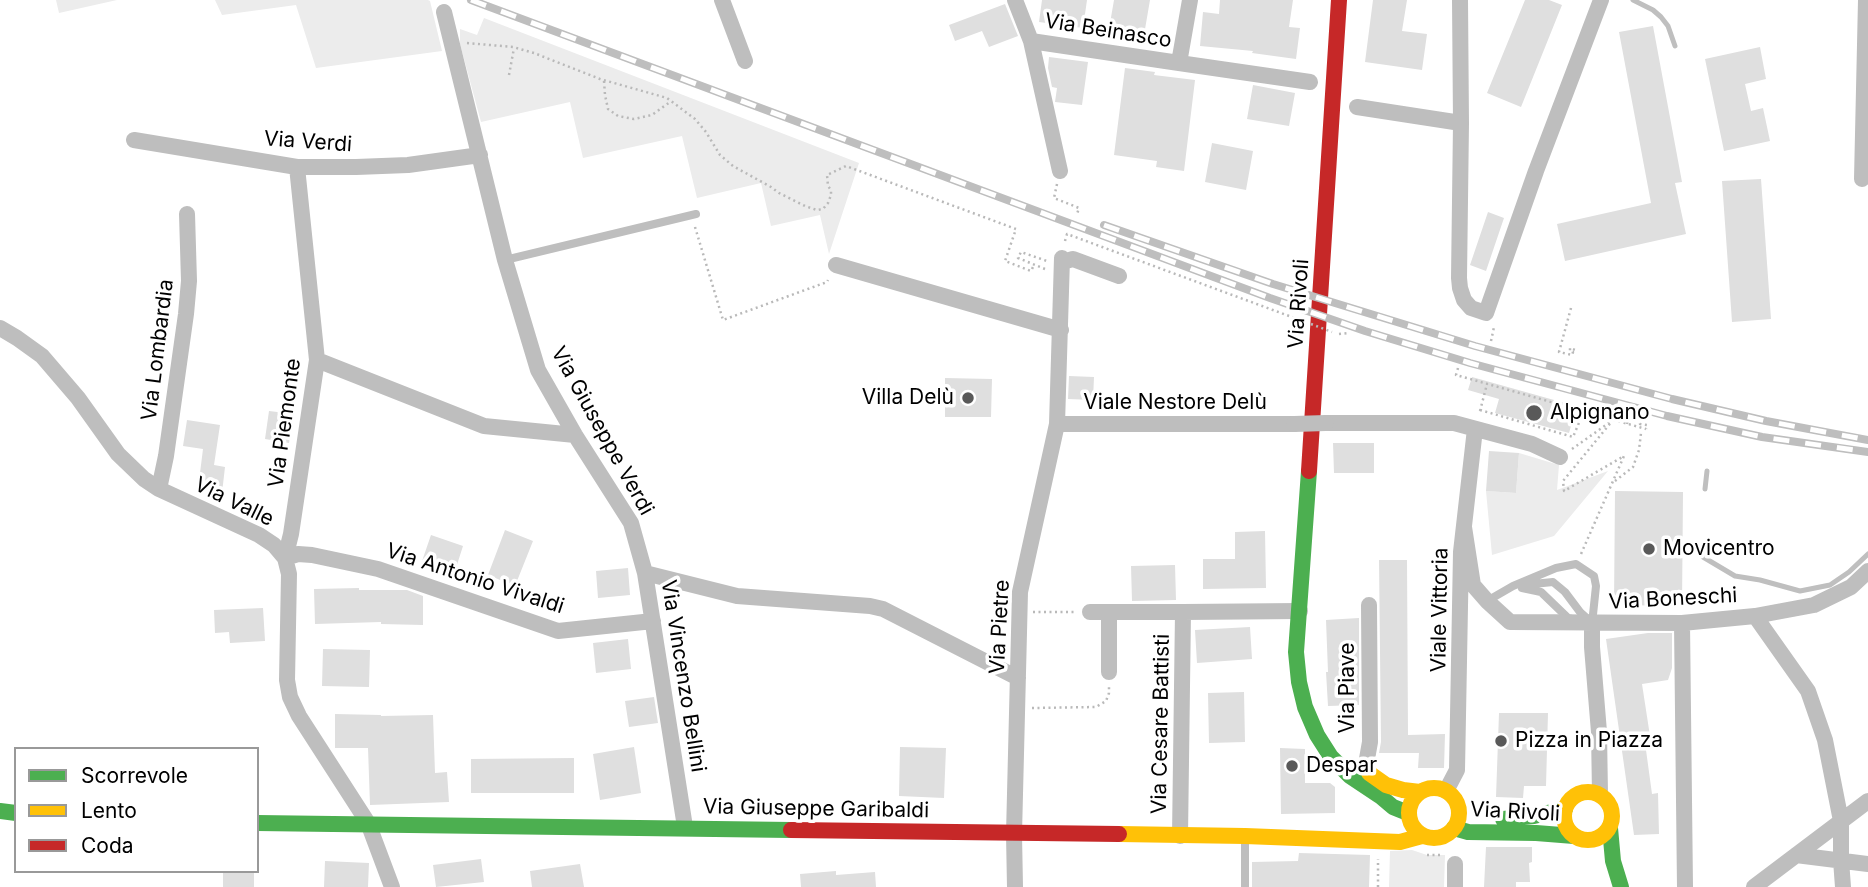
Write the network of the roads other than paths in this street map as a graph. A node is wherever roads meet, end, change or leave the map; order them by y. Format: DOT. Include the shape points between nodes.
graph roads {
  1 [pos="723,0"];
  2 [pos="1014,0"];
  3 [pos="1190,0"];
  4 [pos="1339,0"];
  5 [pos="1460,0"];
  6 [pos="1601,0"];
  7 [pos="1866,0"];
  8 [pos="444,12"];
  9 [pos="1031,41"];
  10 [pos="745,61"];
  11 [pos="1179,63"];
  12 [pos="1310,82"];
  13 [pos="1357,107"];
  14 [pos="1461,123"];
  15 [pos="134,139"];
  16 [pos="480,155"];
  17 [pos="297,167"];
  18 [pos="1060,171"];
  19 [pos="1862,179"];
  20 [pos="187,214"];
  21 [pos="694,215"];
  22 [pos="505,260"];
  23 [pos="836,265"];
  24 [pos="1119,275"];
  25 [pos="0,328"];
  26 [pos="1061,330"];
  27 [pos="317,360"];
  28 [pos="1057,424"];
  29 [pos="1475,429"];
  30 [pos="575,435"];
  31 [pos="1560,457"];
  32 [pos="159,489"];
  33 [pos="1464,527"];
  34 [pos="285,558"];
  35 [pos="1868,571"];
  36 [pos="645,572"];
  37 [pos="1513,586"];
  38 [pos="1487,601"];
  39 [pos="1369,605"];
  40 [pos="1300,611"];
  41 [pos="1090,612"];
  42 [pos="1109,612"];
  43 [pos="1183,612"];
  44 [pos="1461,616"];
  45 [pos="1755,616"];
  46 [pos="653,621"];
  47 [pos="1682,623"];
  48 [pos="1592,624"];
  49 [pos="1109,672"];
  50 [pos="1018,678"];
  51 [pos="1365,771"];
  52 [pos="1446,791"];
  53 [pos="1420,792"];
  54 [pos="1600,795"];
  55 [pos="1868,801"];
  56 [pos="1565,808"];
  57 [pos="1459,810"];
  58 [pos="1841,821"];
  59 [pos="259,823"];
  60 [pos="368,823"];
  61 [pos="1414,825"];
  62 [pos="685,827"];
  63 [pos="1454,828"];
  64 [pos="1610,828"];
  65 [pos="1014,834"];
  66 [pos="1180,836"];
  67 [pos="1245,836"];
  68 [pos="1574,836"];
  69 [pos="1591,841"];
  70 [pos="1796,855"];
  71 [pos="1841,860"];
  72 [pos="1613,861"];
  73 [pos="1455,864"];
  74 [pos="1868,864"];
  75 [pos="392,887"];
  76 [pos="1014,887"];
  77 [pos="1245,887"];
  78 [pos="1455,887"];
  79 [pos="1621,887"];
  80 [pos="1685,887"];
  81 [pos="1754,887"];
  82 [pos="1843,887"];
  1 -- 10 [label="street"];
  2 -- 9 [label="street"];
  3 -- 11 [label="street, Via Beinasco"];
  4 -- 40 [label="street, Via Rivoli"];
  5 -- 14 [label="street"];
  6 -- 14 [label="street" via="1486,313 1471,308 1460,288"];
  7 -- 19 [label="street"];
  8 -- 16 [label="street, Via Giuseppe Verdi"];
  9 -- 11 [label="street, Via Beinasco"];
  9 -- 18 [label="street"];
  11 -- 12 [label="street, Via Beinasco"];
  13 -- 14 [label="street"];
  15 -- 17 [label="street, Via Verdi"];
  16 -- 17 [label="street, Via Verdi" via="408,165"];
  16 -- 22 [label="street, Via Giuseppe Verdi"];
  17 -- 27 [label="street, Via Piemonte"];
  20 -- 32 [label="street, Via Lombardia" via="186,314"];
  21 -- 22 [label="lane"];
  22 -- 30 [label="street, Via Giuseppe Verdi" via="538,370"];
  23 -- 26 [label="street"];
  24 -- 26 [label="street, Via Pietre" via="1073,259 1060,265"];
  25 -- 32 [label="street, Via Valle" via="42,356 118,454"];
  26 -- 28 [label="street, Via Pietre"];
  27 -- 30 [label="street" via="484,426"];
  27 -- 34 [label="street, Via Piemonte"];
  28 -- 29 [label="street, Viale Nestore Delù, bridge" via="1454,423"];
  28 -- 50 [label="street, Via Pietre" via="1020,592"];
  29 -- 31 [label="street" via="1532,444"];
  29 -- 33 [label="street, Viale Vittoria"];
  30 -- 36 [label="street, Via Giuseppe Verdi" via="631,523"];
  32 -- 34 [label="street, Via Valle" via="259,534"];
  33 -- 38 [label="street" via="1473,585"];
  33 -- 44 [label="street, Viale Vittoria"];
  34 -- 46 [label="street, Via Antonio Vivaldi" via="312,555 378,569 558,631"];
  34 -- 60 [label="street" via="290,697"];
  35 -- 45 [label="street, Via Boneschi" via="1851,587 1814,605"];
  36 -- 46 [label="street, Via Vincenzo Bellini"];
  36 -- 50 [label="street" via="737,596 883,609"];
  37 -- 38 [label="lane"];
  37 -- 48 [label="lane" via="1541,592 1568,618"];
  37 -- 48 [label="lane" via="1553,582"];
  37 -- 48 [label="lane" via="1576,564 1594,576"];
  38 -- 44 [label="street"];
  38 -- 48 [label="street, Via Boneschi" via="1510,622"];
  39 -- 51 [label="street, Via Piave" via="1370,742"];
  40 -- 43 [label="street, Via Cesare Battisti"];
  40 -- 51 [label="street, Via Rivoli" via="1318,703 1340,747"];
  40 -- 61 [label="street, Via Rivoli" via="1299,682 1317,735 1350,776"];
  41 -- 42 [label="street, Via Cesare Battisti"];
  42 -- 43 [label="street, Via Cesare Battisti"];
  42 -- 49 [label="street"];
  43 -- 66 [label="street, Via Cesare Battisti"];
  44 -- 52 [label="street, Viale Vittoria" via="1457,770"];
  45 -- 47 [label="street, Via Boneschi"];
  45 -- 58 [label="street, Via Boneschi" via="1808,691 1825,740"];
  46 -- 62 [label="street, Via Vincenzo Bellini"];
  47 -- 48 [label="street, Via Boneschi"];
  47 -- 80 [label="street"];
  48 -- 54 [label="street"];
  50 -- 65 [label="street, Via Pietre"];
  51 -- 53 [label="street, Via Rivoli" via="1386,785"];
  52 -- 53 [label="street"];
  52 -- 57 [label="street"];
  53 -- 61 [label="street" via="1411,801"];
  54 -- 56 [label="street" via="1582,793"];
  54 -- 64 [label="street" via="1611,807"];
  55 -- 58 [label="street"];
  56 -- 57 [label="street, Via Rivoli" via="1486,821"];
  56 -- 68 [label="street" via="1566,826"];
  57 -- 63 [label="street"];
  58 -- 70 [label="street"];
  58 -- 71 [label="street, Via Boneschi"];
  59 -- 60 [label="street, Via Giuseppe Garibaldi"];
  60 -- 62 [label="street, Via Giuseppe Garibaldi"];
  60 -- 75 [label="street"];
  61 -- 63 [label="street" via="1429,838 1441,837"];
  61 -- 67 [label="street, Via Giuseppe Garibaldi" via="1373,841"];
  62 -- 65 [label="street, Via Giuseppe Garibaldi"];
  63 -- 68 [label="street, Via Rivoli"];
  64 -- 69 [label="street"];
  64 -- 72 [label="street"];
  65 -- 66 [label="street, Via Giuseppe Garibaldi"];
  65 -- 76 [label="street, Via Pietre"];
  66 -- 67 [label="street, Via Giuseppe Garibaldi"];
  67 -- 77 [label="lane"];
  68 -- 69 [label="street"];
  69 -- 72 [label="street"];
  70 -- 71 [label="street"];
  70 -- 81 [label="street"];
  71 -- 74 [label="street"];
  71 -- 82 [label="street, Via Boneschi"];
  72 -- 79 [label="street"];
  73 -- 78 [label="street"];
}
